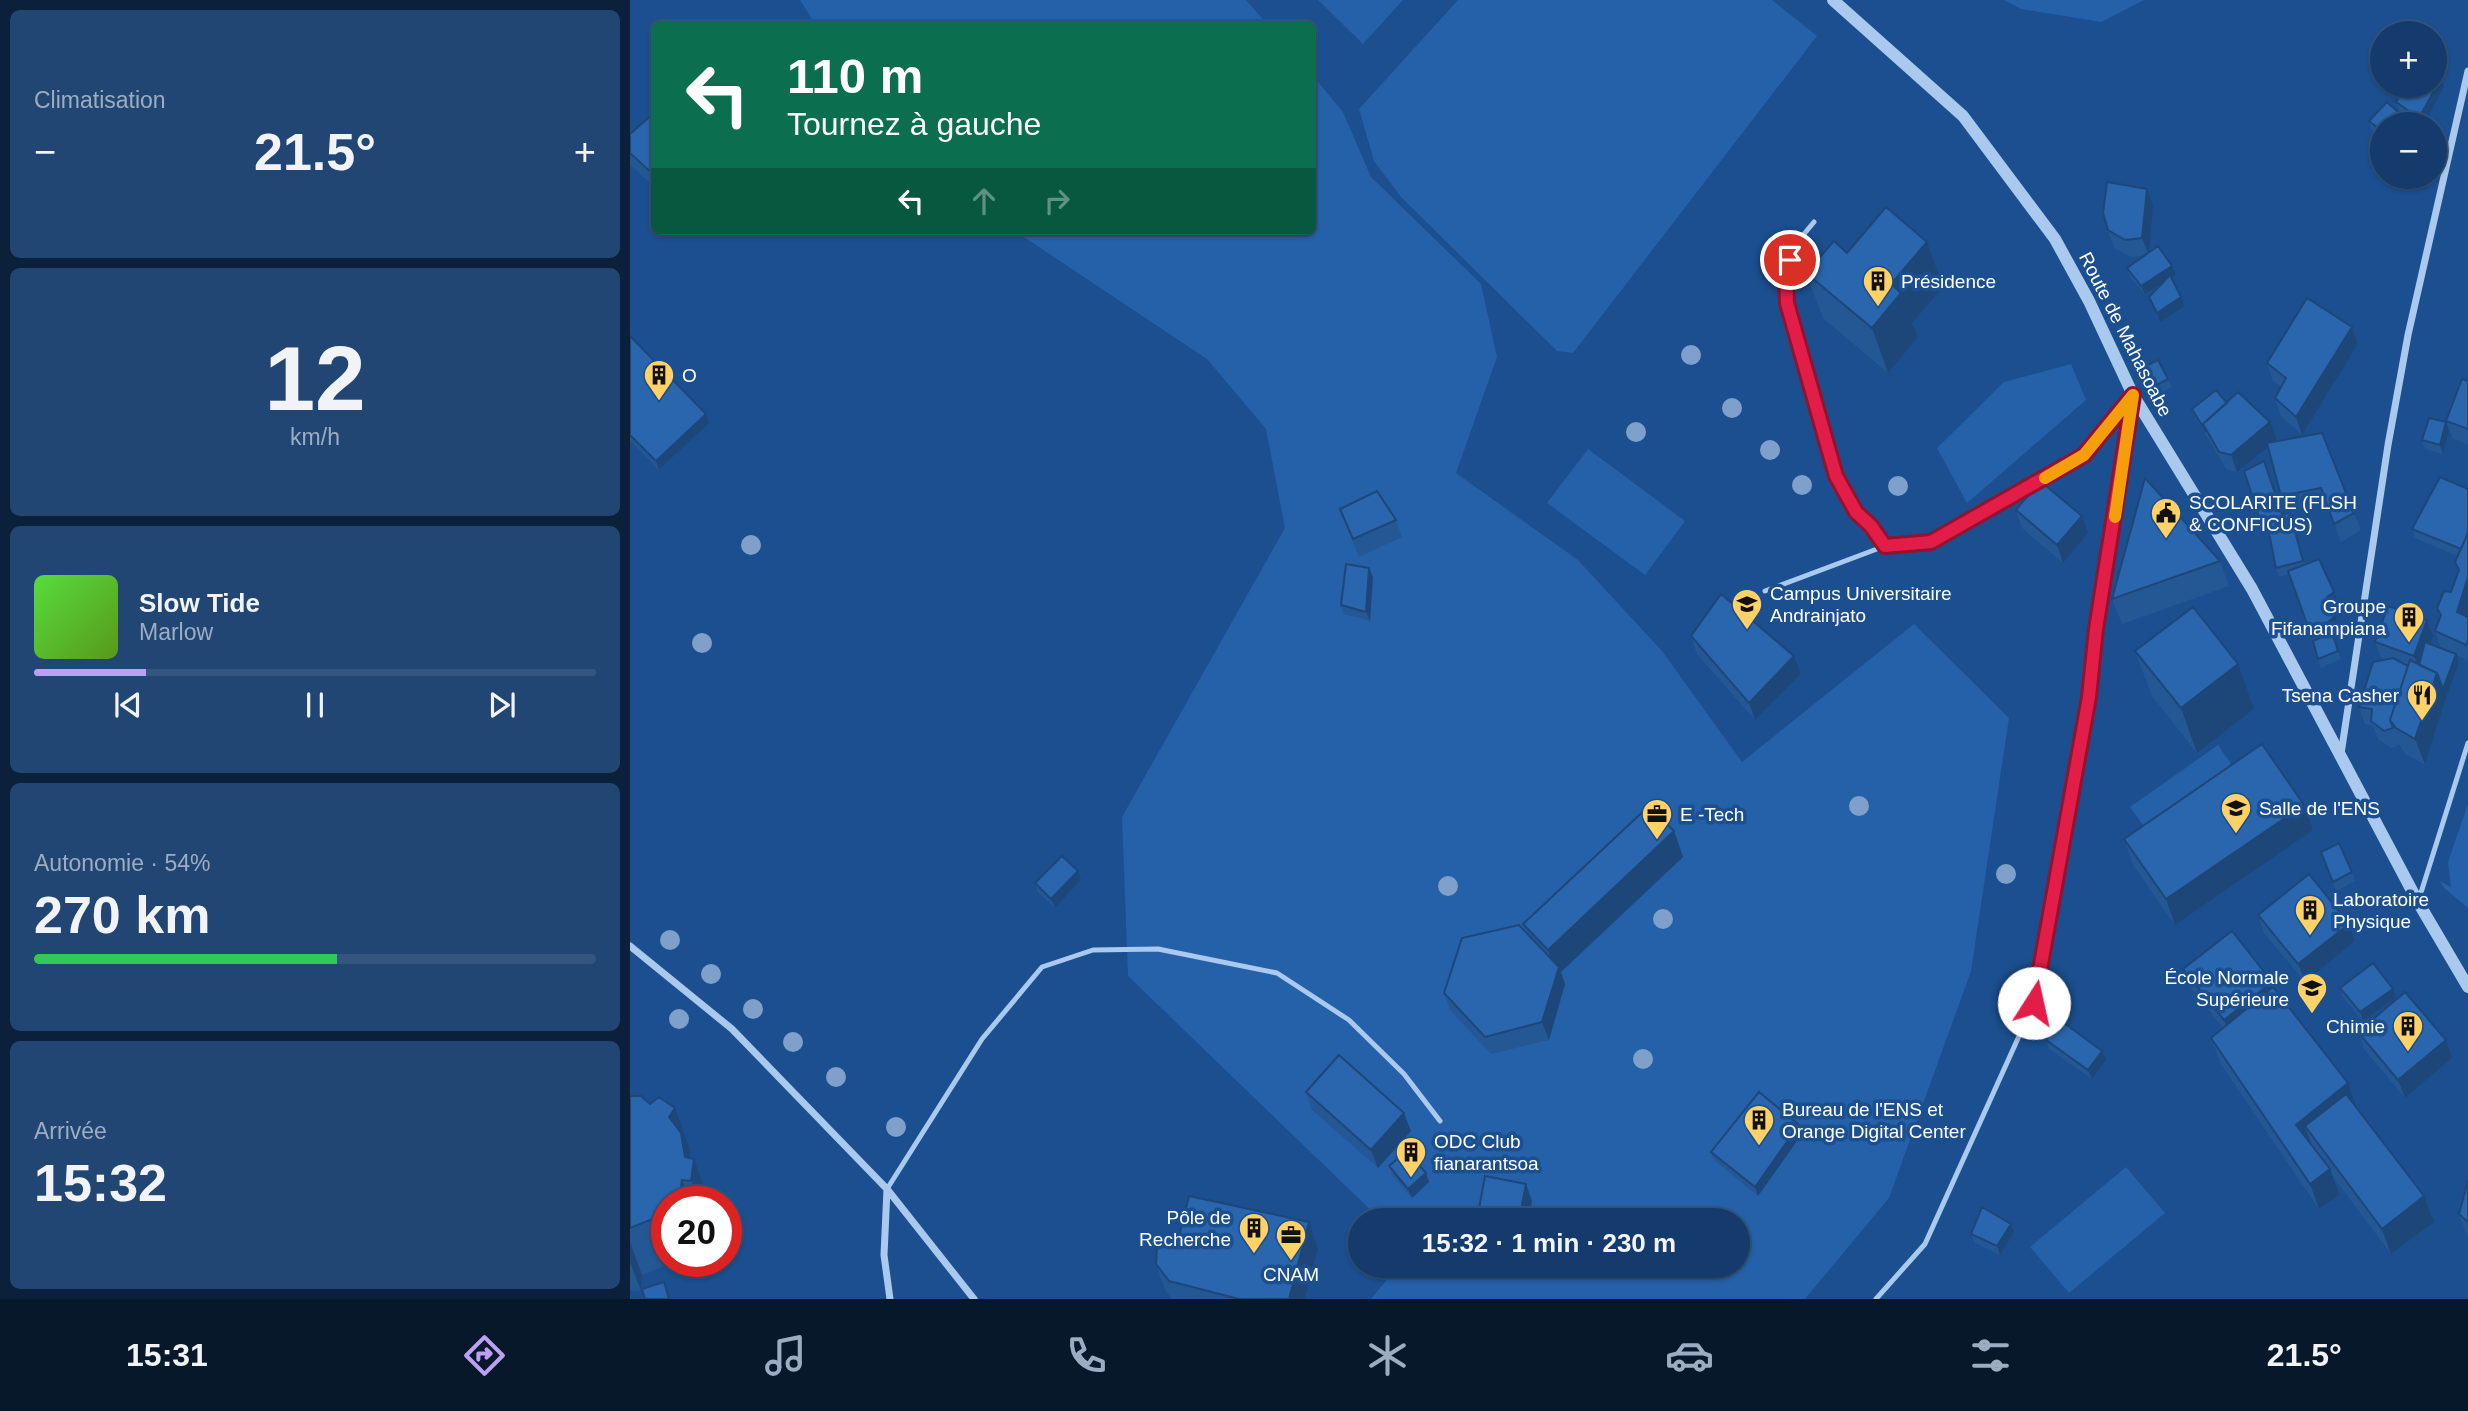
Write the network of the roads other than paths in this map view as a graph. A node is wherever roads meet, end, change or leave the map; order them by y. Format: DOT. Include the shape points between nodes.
graph roads {
  1 [pos="1833,0"];
  2 [pos="2468,71"];
  3 [pos="1814,222"];
  4 [pos="2133,395"];
  5 [pos="1885,546"];
  6 [pos="1765,590"];
  7 [pos="2468,743"];
  8 [pos="2340,758"];
  9 [pos="2418,902"];
  10 [pos="630,946"];
  11 [pos="2468,988"];
  12 [pos="1440,1122"];
  13 [pos="887,1189"];
  14 [pos="890,1299"];
  15 [pos="974,1299"];
  16 [pos="1876,1299"];
  1 -- 4 [label="street, Route de Mahasoabe" via="1963,116 2055,239"];
  2 -- 8 [label="street" via="2388,445"];
  3 -- 5 [label="lane" via="1794,246 1786,274 1787,303 1836,476 1856,512"];
  4 -- 5 [label="lane" via="2084,455 1931,542"];
  4 -- 8 [label="street, Route de Mahasoabe" via="2252,589"];
  4 -- 16 [label="lane" via="2089,697 2034,1003 1925,1244"];
  5 -- 6 [label="lane"];
  7 -- 9 [label="lane"];
  8 -- 9 [label="street, Route de Mahasoabe"];
  9 -- 11 [label="street, Route de Mahasoabe"];
  10 -- 13 [label="street" via="732,1028"];
  12 -- 13 [label="lane" via="1404,1074 1349,1020 1278,973 1158,949 1093,950 1042,967 982,1039"];
  13 -- 14 [label="street" via="884,1255"];
  13 -- 15 [label="street"];
}
